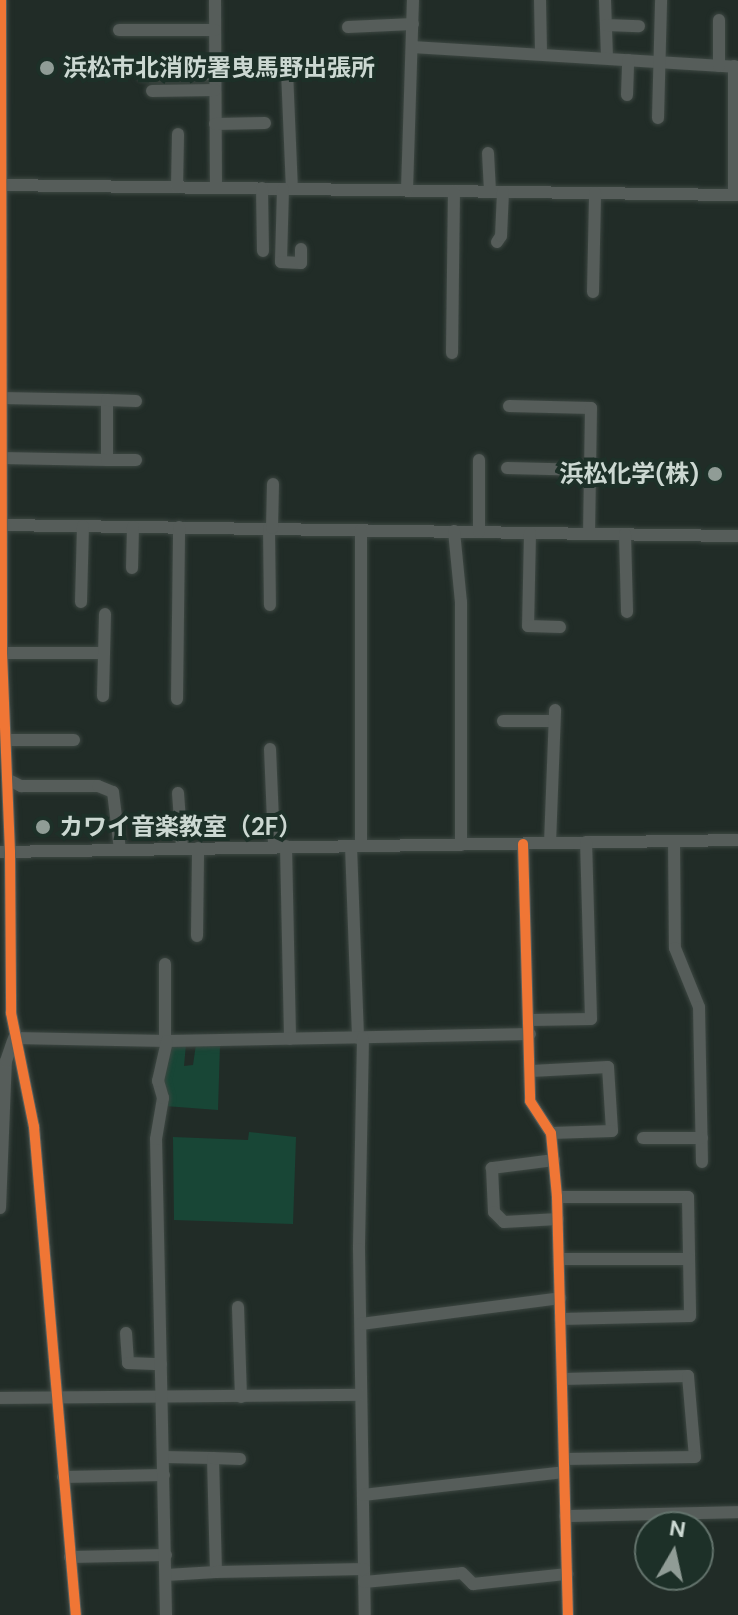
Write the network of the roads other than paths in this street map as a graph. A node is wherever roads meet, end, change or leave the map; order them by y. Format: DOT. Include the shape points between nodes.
graph roads {
  1 [pos="1,0"];
  2 [pos="215,0"];
  3 [pos="413,0"];
  4 [pos="540,0"];
  5 [pos="605,0"];
  6 [pos="661,0"];
  7 [pos="719,20"];
  8 [pos="413,24"];
  9 [pos="606,25"];
  10 [pos="639,26"];
  11 [pos="348,27"];
  12 [pos="119,30"];
  13 [pos="215,30"];
  14 [pos="412,47"];
  15 [pos="541,54"];
  16 [pos="607,58"];
  17 [pos="628,60"];
  18 [pos="660,62"];
  19 [pos="719,66"];
  20 [pos="736,67"];
  21 [pos="1,68"];
  22 [pos="215,68"];
  23 [pos="143,75"];
  24 [pos="215,90"];
  25 [pos="152,91"];
  26 [pos="627,95"];
  27 [pos="658,118"];
  28 [pos="265,123"];
  29 [pos="215,124"];
  30 [pos="178,134"];
  31 [pos="488,153"];
  32 [pos="0,185"];
  33 [pos="177,187"];
  34 [pos="216,187"];
  35 [pos="262,188"];
  36 [pos="287,189"];
  37 [pos="407,190"];
  38 [pos="454,191"];
  39 [pos="496,192"];
  40 [pos="595,193"];
  41 [pos="736,195"];
  42 [pos="1,224"];
  43 [pos="497,242"];
  44 [pos="301,249"];
  45 [pos="263,251"];
  46 [pos="593,292"];
  47 [pos="452,353"];
  48 [pos="1,398"];
  49 [pos="107,400"];
  50 [pos="136,401"];
  51 [pos="509,406"];
  52 [pos="1,458"];
  53 [pos="107,460"];
  54 [pos="136,460"];
  55 [pos="479,460"];
  56 [pos="507,468"];
  57 [pos="590,470"];
  58 [pos="273,484"];
  59 [pos="1,511"];
  60 [pos="1,525"];
  61 [pos="83,526"];
  62 [pos="133,527"];
  63 [pos="179,527"];
  64 [pos="270,528"];
  65 [pos="361,530"];
  66 [pos="454,531"];
  67 [pos="479,532"];
  68 [pos="530,533"];
  69 [pos="589,534"];
  70 [pos="625,534"];
  71 [pos="738,536"];
  72 [pos="132,568"];
  73 [pos="81,602"];
  74 [pos="270,605"];
  75 [pos="627,612"];
  76 [pos="105,614"];
  77 [pos="560,627"];
  78 [pos="2,653"];
  79 [pos="104,653"];
  80 [pos="103,696"];
  81 [pos="177,699"];
  82 [pos="503,721"];
  83 [pos="5,740"];
  84 [pos="74,740"];
  85 [pos="270,749"];
  86 [pos="7,779"];
  87 [pos="178,793"];
  88 [pos="738,840"];
  89 [pos="674,841"];
  90 [pos="586,842"];
  91 [pos="550,843"];
  92 [pos="523,844"];
  93 [pos="461,845"];
  94 [pos="280,846"];
  95 [pos="356,846"];
  96 [pos="182,848"];
  97 [pos="198,848"];
  98 [pos="120,850"];
  99 [pos="5,852"];
  100 [pos="197,936"];
  101 [pos="165,964"];
  102 [pos="6,967"];
  103 [pos="6,1014"];
  104 [pos="530,1027"];
  105 [pos="14,1038"];
  106 [pos="360,1038"];
  107 [pos="290,1039"];
  108 [pos="166,1041"];
  109 [pos="531,1071"];
  110 [pos="551,1133"];
  111 [pos="643,1138"];
  112 [pos="702,1138"];
  113 [pos="2,1147"];
  114 [pos="554,1160"];
  115 [pos="702,1162"];
  116 [pos="557,1197"];
  117 [pos="0,1208"];
  118 [pos="558,1219"];
  119 [pos="559,1259"];
  120 [pos="689,1259"];
  121 [pos="560,1298"];
  122 [pos="238,1307"];
  123 [pos="560,1319"];
  124 [pos="361,1324"];
  125 [pos="126,1333"];
  126 [pos="161,1364"];
  127 [pos="562,1379"];
  128 [pos="360,1395"];
  129 [pos="241,1397"];
  130 [pos="0,1398"];
  131 [pos="56,1399"];
  132 [pos="162,1399"];
  133 [pos="164,1457"];
  134 [pos="213,1458"];
  135 [pos="240,1459"];
  136 [pos="564,1466"];
  137 [pos="164,1475"];
  138 [pos="63,1477"];
  139 [pos="363,1495"];
  140 [pos="738,1512"];
  141 [pos="565,1516"];
  142 [pos="166,1555"];
  143 [pos="70,1557"];
  144 [pos="216,1572"];
  145 [pos="567,1574"];
  146 [pos="166,1575"];
  147 [pos="364,1576"];
  148 [pos="76,1615"];
  149 [pos="166,1615"];
  150 [pos="365,1615"];
  151 [pos="568,1615"];
  1 -- 21 [label="street"];
  2 -- 13 [label="street"];
  3 -- 8 [label="street"];
  4 -- 15 [label="street"];
  5 -- 9 [label="street"];
  6 -- 18 [label="street"];
  7 -- 19 [label="street"];
  8 -- 11 [label="street"];
  8 -- 14 [label="street"];
  9 -- 10 [label="street"];
  9 -- 16 [label="street"];
  12 -- 13 [label="street"];
  13 -- 22 [label="street"];
  14 -- 15 [label="street"];
  14 -- 37 [label="street"];
  15 -- 16 [label="street"];
  16 -- 17 [label="street"];
  17 -- 18 [label="street"];
  17 -- 26 [label="street"];
  18 -- 19 [label="street"];
  18 -- 27 [label="street"];
  19 -- 20 [label="street"];
  20 -- 41 [label="street"];
  21 -- 32 [label="street"];
  22 -- 23 [label="street"];
  22 -- 24 [label="street"];
  22 -- 36 [label="street" via="277,66 287,71"];
  24 -- 25 [label="street"];
  24 -- 29 [label="street"];
  28 -- 29 [label="street"];
  29 -- 34 [label="street"];
  30 -- 33 [label="street"];
  31 -- 39 [label="street"];
  32 -- 33 [label="street"];
  32 -- 42 [label="street"];
  33 -- 34 [label="street"];
  34 -- 35 [label="street"];
  35 -- 36 [label="street"];
  35 -- 45 [label="street"];
  36 -- 37 [label="street"];
  36 -- 44 [label="street" via="281,262 301,263"];
  37 -- 38 [label="street"];
  38 -- 39 [label="street"];
  38 -- 47 [label="street"];
  39 -- 40 [label="street"];
  39 -- 43 [label="street" via="501,236"];
  40 -- 41 [label="street"];
  40 -- 46 [label="street"];
  42 -- 48 [label="street"];
  48 -- 49 [label="street"];
  48 -- 52 [label="street"];
  49 -- 50 [label="street"];
  49 -- 53 [label="street"];
  51 -- 57 [label="street" via="591,408"];
  52 -- 53 [label="street"];
  52 -- 59 [label="street"];
  53 -- 54 [label="street"];
  55 -- 67 [label="street"];
  56 -- 57 [label="street"];
  57 -- 69 [label="street"];
  58 -- 64 [label="street"];
  59 -- 60 [label="street"];
  60 -- 61 [label="street"];
  60 -- 78 [label="street"];
  61 -- 62 [label="street"];
  61 -- 73 [label="street"];
  62 -- 63 [label="street"];
  62 -- 72 [label="street"];
  63 -- 64 [label="street"];
  63 -- 81 [label="street"];
  64 -- 65 [label="street"];
  64 -- 74 [label="street"];
  65 -- 66 [label="street"];
  65 -- 95 [label="street"];
  66 -- 67 [label="street"];
  66 -- 93 [label="street" via="461,602"];
  67 -- 68 [label="street"];
  68 -- 69 [label="street"];
  68 -- 77 [label="street" via="528,626"];
  69 -- 70 [label="street"];
  70 -- 71 [label="street"];
  70 -- 75 [label="street"];
  76 -- 79 [label="street"];
  78 -- 79 [label="street"];
  78 -- 83 [label="street"];
  79 -- 80 [label="street"];
  82 -- 91 [label="street" via="554,715"];
  83 -- 84 [label="street"];
  83 -- 86 [label="street"];
  85 -- 94 [label="street"];
  86 -- 98 [label="street" via="21,786 98,786 113,792"];
  86 -- 99 [label="street"];
  87 -- 96 [label="street"];
  88 -- 89 [label="street"];
  89 -- 90 [label="street"];
  89 -- 112 [label="street" via="675,948 699,1007"];
  90 -- 91 [label="street"];
  90 -- 104 [label="street" via="591,1019"];
  91 -- 92 [label="street"];
  92 -- 93 [label="street"];
  92 -- 104 [label="street"];
  93 -- 95 [label="street"];
  94 -- 95 [label="street"];
  94 -- 97 [label="street"];
  94 -- 107 [label="street"];
  95 -- 106 [label="street"];
  96 -- 97 [label="street"];
  96 -- 98 [label="street"];
  97 -- 100 [label="street"];
  98 -- 99 [label="street"];
  99 -- 102 [label="street"];
  101 -- 108 [label="street"];
  102 -- 103 [label="street"];
  103 -- 105 [label="street"];
  104 -- 106 [label="street"];
  104 -- 109 [label="street"];
  105 -- 108 [label="street"];
  105 -- 113 [label="street" via="6,1061"];
  105 -- 131 [label="street" via="34,1127"];
  106 -- 107 [label="street"];
  106 -- 124 [label="street"];
  107 -- 108 [label="street"];
  108 -- 126 [label="street" via="156,1139"];
  109 -- 110 [label="street" via="530,1101"];
  109 -- 110 [label="street" via="608,1067 612,1131"];
  110 -- 114 [label="street"];
  111 -- 112 [label="street"];
  112 -- 115 [label="street"];
  113 -- 117 [label="street"];
  114 -- 116 [label="street"];
  114 -- 118 [label="street" via="492,1168 494,1212 504,1222"];
  116 -- 118 [label="street"];
  116 -- 120 [label="street" via="688,1197"];
  118 -- 119 [label="street"];
  119 -- 120 [label="street"];
  119 -- 121 [label="street"];
  120 -- 123 [label="street" via="690,1316"];
  121 -- 123 [label="street"];
  121 -- 124 [label="street"];
  122 -- 129 [label="street"];
  123 -- 127 [label="street"];
  124 -- 128 [label="street"];
  125 -- 126 [label="street" via="128,1363"];
  126 -- 132 [label="street"];
  127 -- 136 [label="street"];
  127 -- 136 [label="street" via="688,1376 695,1457"];
  128 -- 129 [label="street"];
  128 -- 139 [label="street"];
  129 -- 132 [label="street"];
  130 -- 131 [label="street"];
  131 -- 132 [label="street"];
  131 -- 138 [label="street"];
  132 -- 133 [label="street"];
  133 -- 134 [label="street"];
  133 -- 137 [label="street"];
  134 -- 135 [label="street"];
  134 -- 144 [label="street"];
  136 -- 139 [label="street"];
  136 -- 141 [label="street"];
  137 -- 138 [label="street"];
  137 -- 142 [label="street"];
  138 -- 143 [label="street"];
  139 -- 147 [label="street"];
  140 -- 141 [label="street"];
  141 -- 145 [label="street"];
  142 -- 143 [label="street"];
  142 -- 146 [label="street"];
  143 -- 148 [label="street"];
  144 -- 146 [label="street"];
  144 -- 147 [label="street"];
  145 -- 147 [label="street" via="473,1584 462,1573"];
  145 -- 151 [label="street"];
  146 -- 149 [label="street"];
  147 -- 150 [label="street"];
}
